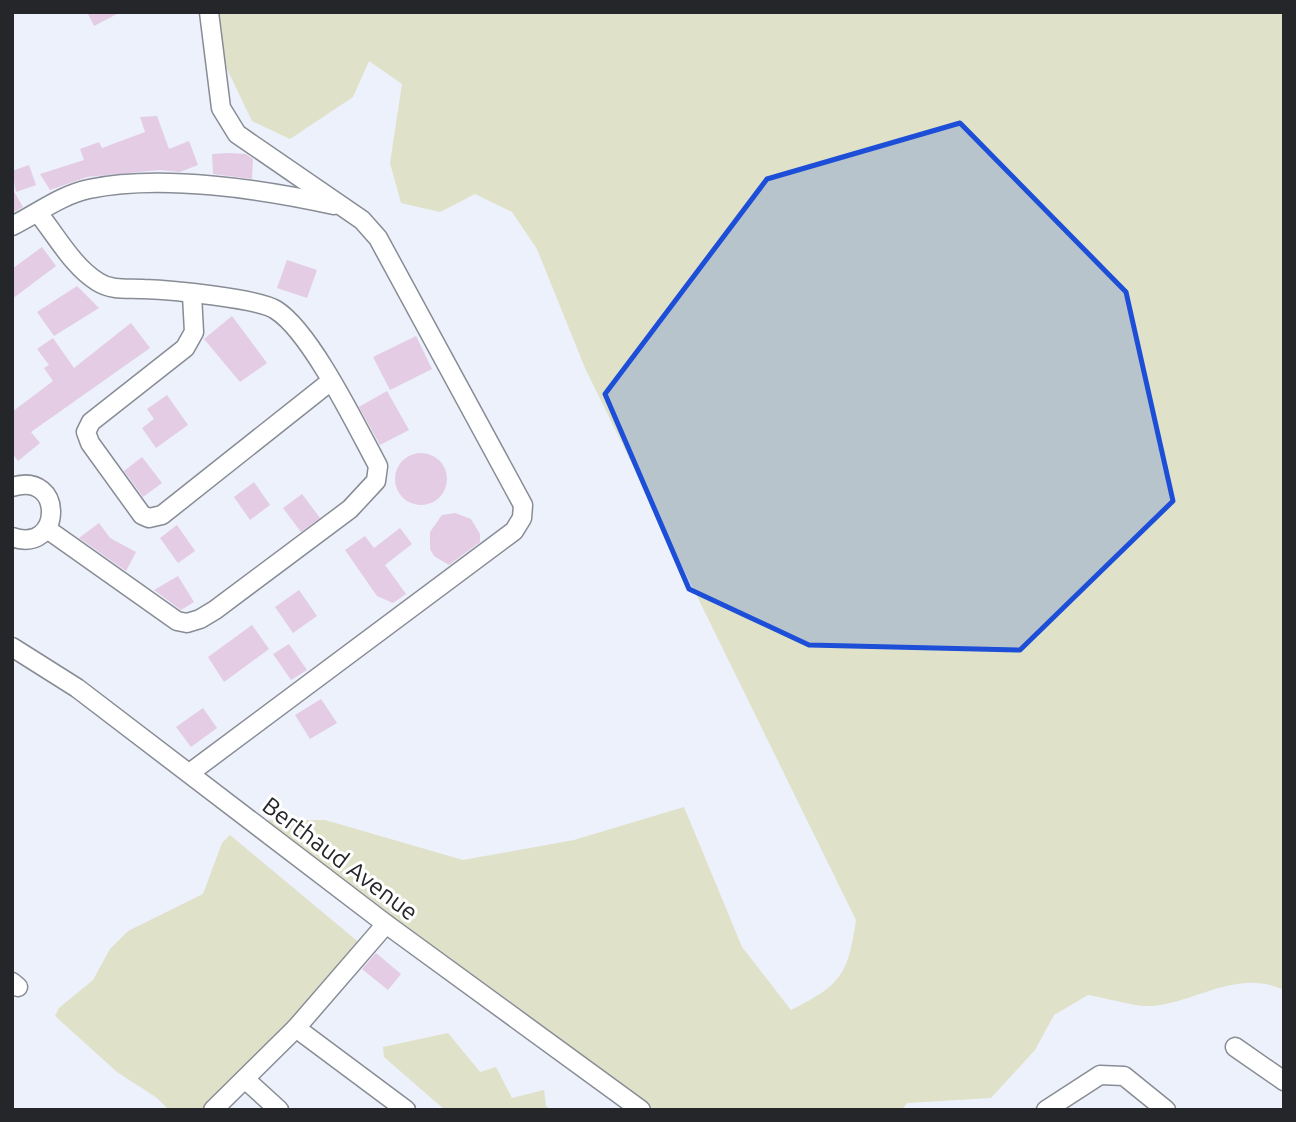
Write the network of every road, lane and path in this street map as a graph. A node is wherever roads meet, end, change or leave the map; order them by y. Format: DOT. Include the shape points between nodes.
graph roads {
  1 [pos="209,12"];
  2 [pos="342,206"];
  3 [pos="38,213"];
  4 [pos="12,226"];
  5 [pos="192,295"];
  6 [pos="331,380"];
  7 [pos="12,487"];
  8 [pos="47,529"];
  9 [pos="12,537"];
  10 [pos="12,647"];
  11 [pos="191,772"];
  12 [pos="386,924"];
  13 [pos="296,1028"];
  14 [pos="1235,1047"];
  15 [pos="245,1079"];
  16 [pos="1284,1081"];
  17 [pos="213,1110"];
  18 [pos="279,1110"];
  19 [pos="406,1110"];
  20 [pos="641,1110"];
  21 [pos="1046,1110"];
  22 [pos="1166,1110"];
  1 -- 2 [label="street" via="221,108 237,134"];
  2 -- 3 [label="street" via="244,190 147,183 89,189"];
  2 -- 11 [label="street" via="378,238 523,505 522,518 514,531"];
  3 -- 4 [label="street"];
  3 -- 5 [label="street" via="83,271 99,283 115,289"];
  5 -- 6 [label="street" via="256,301 275,309 290,320"];
  5 -- 6 [label="street" via="194,332 185,348 91,422 86,432 142,515 162,515"];
  6 -- 8 [label="street" via="378,466 376,481 349,509 200,620 177,621"];
  7 -- 8 [label="street" via="36,487 48,498 52,513"];
  8 -- 9 [label="street" via="32,539"];
  10 -- 11 [label="street, Berthaud Avenue" via="77,688"];
  11 -- 12 [label="street, Berthaud Avenue" via="233,810"];
  12 -- 13 [label="street"];
  12 -- 20 [label="street, Berthaud Avenue"];
  13 -- 15 [label="street"];
  13 -- 19 [label="street"];
  14 -- 16 [label="street"];
  15 -- 17 [label="street"];
  15 -- 18 [label="street"];
  21 -- 22 [label="street" via="1100,1075 1124,1076"];
}
